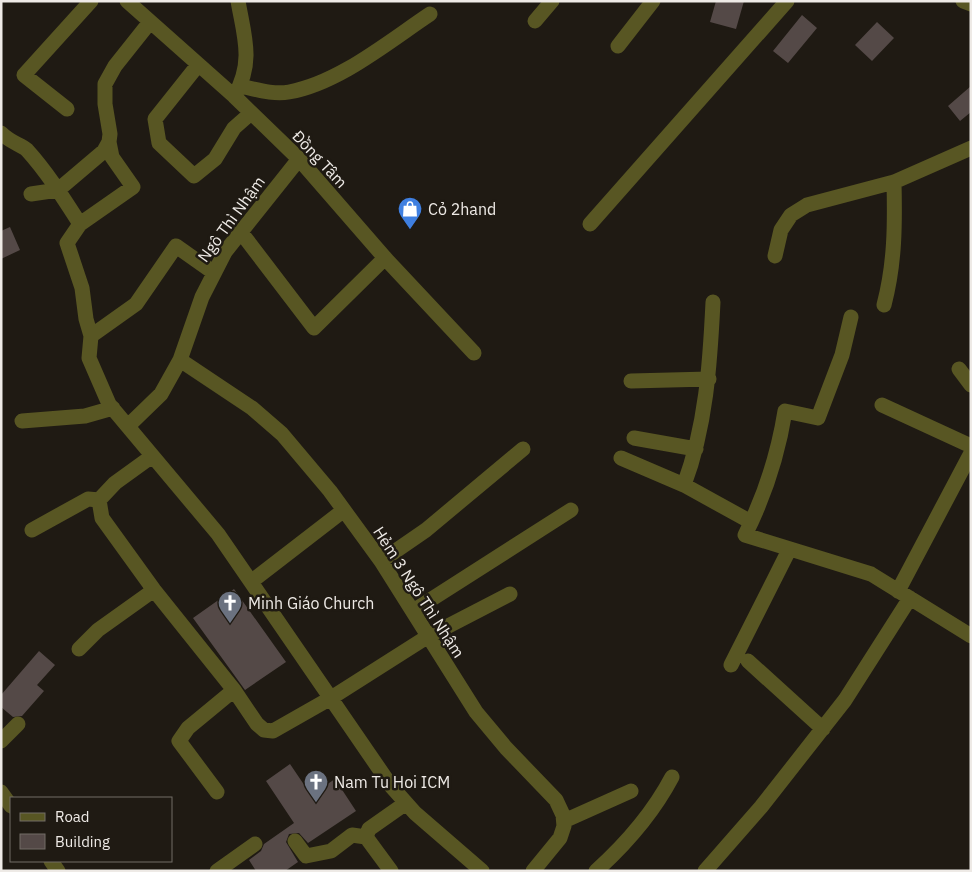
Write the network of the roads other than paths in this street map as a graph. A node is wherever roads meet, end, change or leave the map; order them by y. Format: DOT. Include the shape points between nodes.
graph roads {
  1 [pos="91,1"];
  2 [pos="127,1"];
  3 [pos="238,1"];
  4 [pos="552,1"];
  5 [pos="653,1"];
  6 [pos="788,1"];
  7 [pos="964,1"];
  8 [pos="971,4"];
  9 [pos="430,14"];
  10 [pos="535,21"];
  11 [pos="150,22"];
  12 [pos="618,46"];
  13 [pos="198,65"];
  14 [pos="237,91"];
  15 [pos="67,109"];
  16 [pos="251,113"];
  17 [pos="1,133"];
  18 [pos="109,142"];
  19 [pos="971,148"];
  20 [pos="299,159"];
  21 [pos="894,182"];
  22 [pos="58,190"];
  23 [pos="31,194"];
  24 [pos="80,224"];
  25 [pos="590,224"];
  26 [pos="240,231"];
  27 [pos="775,256"];
  28 [pos="385,258"];
  29 [pos="213,272"];
  30 [pos="713,302"];
  31 [pos="884,304"];
  32 [pos="851,317"];
  33 [pos="91,336"];
  34 [pos="474,353"];
  35 [pos="180,360"];
  36 [pos="959,369"];
  37 [pos="709,379"];
  38 [pos="631,381"];
  39 [pos="971,385"];
  40 [pos="882,405"];
  41 [pos="113,408"];
  42 [pos="22,421"];
  43 [pos="128,426"];
  44 [pos="634,438"];
  45 [pos="971,446"];
  46 [pos="696,448"];
  47 [pos="523,449"];
  48 [pos="971,453"];
  49 [pos="151,457"];
  50 [pos="621,458"];
  51 [pos="684,485"];
  52 [pos="99,500"];
  53 [pos="344,510"];
  54 [pos="571,510"];
  55 [pos="752,522"];
  56 [pos="32,530"];
  57 [pos="789,550"];
  58 [pos="381,561"];
  59 [pos="252,581"];
  60 [pos="154,590"];
  61 [pos="510,594"];
  62 [pos="904,595"];
  63 [pos="413,611"];
  64 [pos="971,636"];
  65 [pos="427,637"];
  66 [pos="79,649"];
  67 [pos="748,661"];
  68 [pos="731,665"];
  69 [pos="234,690"];
  70 [pos="331,698"];
  71 [pos="18,724"];
  72 [pos="823,729"];
  73 [pos="1,741"];
  74 [pos="672,777"];
  75 [pos="631,791"];
  76 [pos="1,792"];
  77 [pos="217,792"];
  78 [pos="406,803"];
  79 [pos="10,805"];
  80 [pos="564,821"];
  81 [pos="366,836"];
  82 [pos="295,841"];
  83 [pos="255,844"];
  84 [pos="217,871"];
  85 [pos="391,871"];
  86 [pos="482,871"];
  87 [pos="533,871"];
  88 [pos="596,871"];
  89 [pos="705,871"];
  1 -- 15 [label="street" via="24,75"];
  2 -- 11 [label="street, Đồng Tâm"];
  3 -- 14 [label="street" via="247,45"];
  4 -- 10 [label="street"];
  5 -- 12 [label="street"];
  6 -- 25 [label="street"];
  7 -- 8 [label="street"];
  9 -- 14 [label="street" via="346,70 312,84 288,92"];
  11 -- 13 [label="street, Đồng Tâm"];
  11 -- 18 [label="street" via="105,84"];
  13 -- 14 [label="street, Đồng Tâm"];
  13 -- 16 [label="street" via="155,119 158,143 194,176 216,159 234,128"];
  14 -- 16 [label="street, Đồng Tâm"];
  16 -- 20 [label="street, Đồng Tâm"];
  17 -- 22 [label="street" via="10,143 25,148"];
  18 -- 22 [label="street" via="104,151"];
  18 -- 24 [label="street" via="112,157 133,187"];
  19 -- 21 [label="street"];
  20 -- 26 [label="street, Ngô Thì Nhậm"];
  20 -- 28 [label="street, Đồng Tâm"];
  21 -- 27 [label="street" via="807,205 791,216 781,230"];
  21 -- 31 [label="street" via="895,238 892,274"];
  22 -- 23 [label="street"];
  22 -- 24 [label="street"];
  24 -- 33 [label="street" via="67,243 82,288"];
  26 -- 28 [label="street" via="314,328"];
  26 -- 29 [label="street, Ngô Thì Nhậm"];
  28 -- 34 [label="street, Đồng Tâm"];
  29 -- 33 [label="street" via="176,246 136,304"];
  29 -- 35 [label="street, Ngô Thì Nhậm"];
  30 -- 37 [label="street"];
  32 -- 55 [label="street" via="842,355 818,418 785,411 778,452"];
  33 -- 41 [label="street" via="89,358"];
  35 -- 43 [label="street, Ngô Thì Nhậm" via="161,394"];
  35 -- 53 [label="street, Hẻm 3 Ngô Thì Nhậm" via="252,408 282,434"];
  36 -- 39 [label="street"];
  37 -- 38 [label="street"];
  37 -- 46 [label="street"];
  40 -- 45 [label="street"];
  41 -- 42 [label="street" via="84,416"];
  41 -- 43 [label="street"];
  43 -- 49 [label="street"];
  44 -- 46 [label="street"];
  46 -- 51 [label="street"];
  47 -- 58 [label="street" via="426,530"];
  48 -- 62 [label="street"];
  49 -- 52 [label="street" via="114,484"];
  49 -- 59 [label="street" via="218,534"];
  50 -- 51 [label="street"];
  51 -- 55 [label="street"];
  52 -- 56 [label="street" via="88,499"];
  52 -- 60 [label="street" via="102,518"];
  53 -- 58 [label="street, Hẻm 3 Ngô Thì Nhậm"];
  53 -- 59 [label="street"];
  54 -- 63 [label="street"];
  55 -- 57 [label="street" via="745,535"];
  57 -- 62 [label="street" via="871,574"];
  57 -- 68 [label="street"];
  58 -- 63 [label="street, Hẻm 3 Ngô Thì Nhậm"];
  59 -- 70 [label="street"];
  60 -- 66 [label="street" via="105,625"];
  60 -- 69 [label="street"];
  61 -- 65 [label="street"];
  62 -- 64 [label="street"];
  62 -- 72 [label="street" via="845,700"];
  63 -- 65 [label="street, Hẻm 3 Ngô Thì Nhậm"];
  65 -- 70 [label="street"];
  65 -- 80 [label="street, Hẻm 3 Ngô Thì Nhậm" via="476,712 556,800"];
  67 -- 72 [label="street"];
  69 -- 70 [label="street" via="257,724 264,730 274,731"];
  69 -- 77 [label="street" via="188,728 179,741"];
  70 -- 78 [label="street" via="376,766"];
  71 -- 73 [label="street"];
  72 -- 89 [label="street"];
  74 -- 88 [label="street" via="641,825"];
  75 -- 80 [label="street"];
  76 -- 79 [label="street"];
  78 -- 81 [label="street" via="369,829"];
  78 -- 86 [label="street"];
  80 -- 87 [label="street" via="560,838"];
  81 -- 82 [label="street" via="352,835 331,851 306,856"];
  81 -- 85 [label="street"];
  83 -- 84 [label="street"];
}
